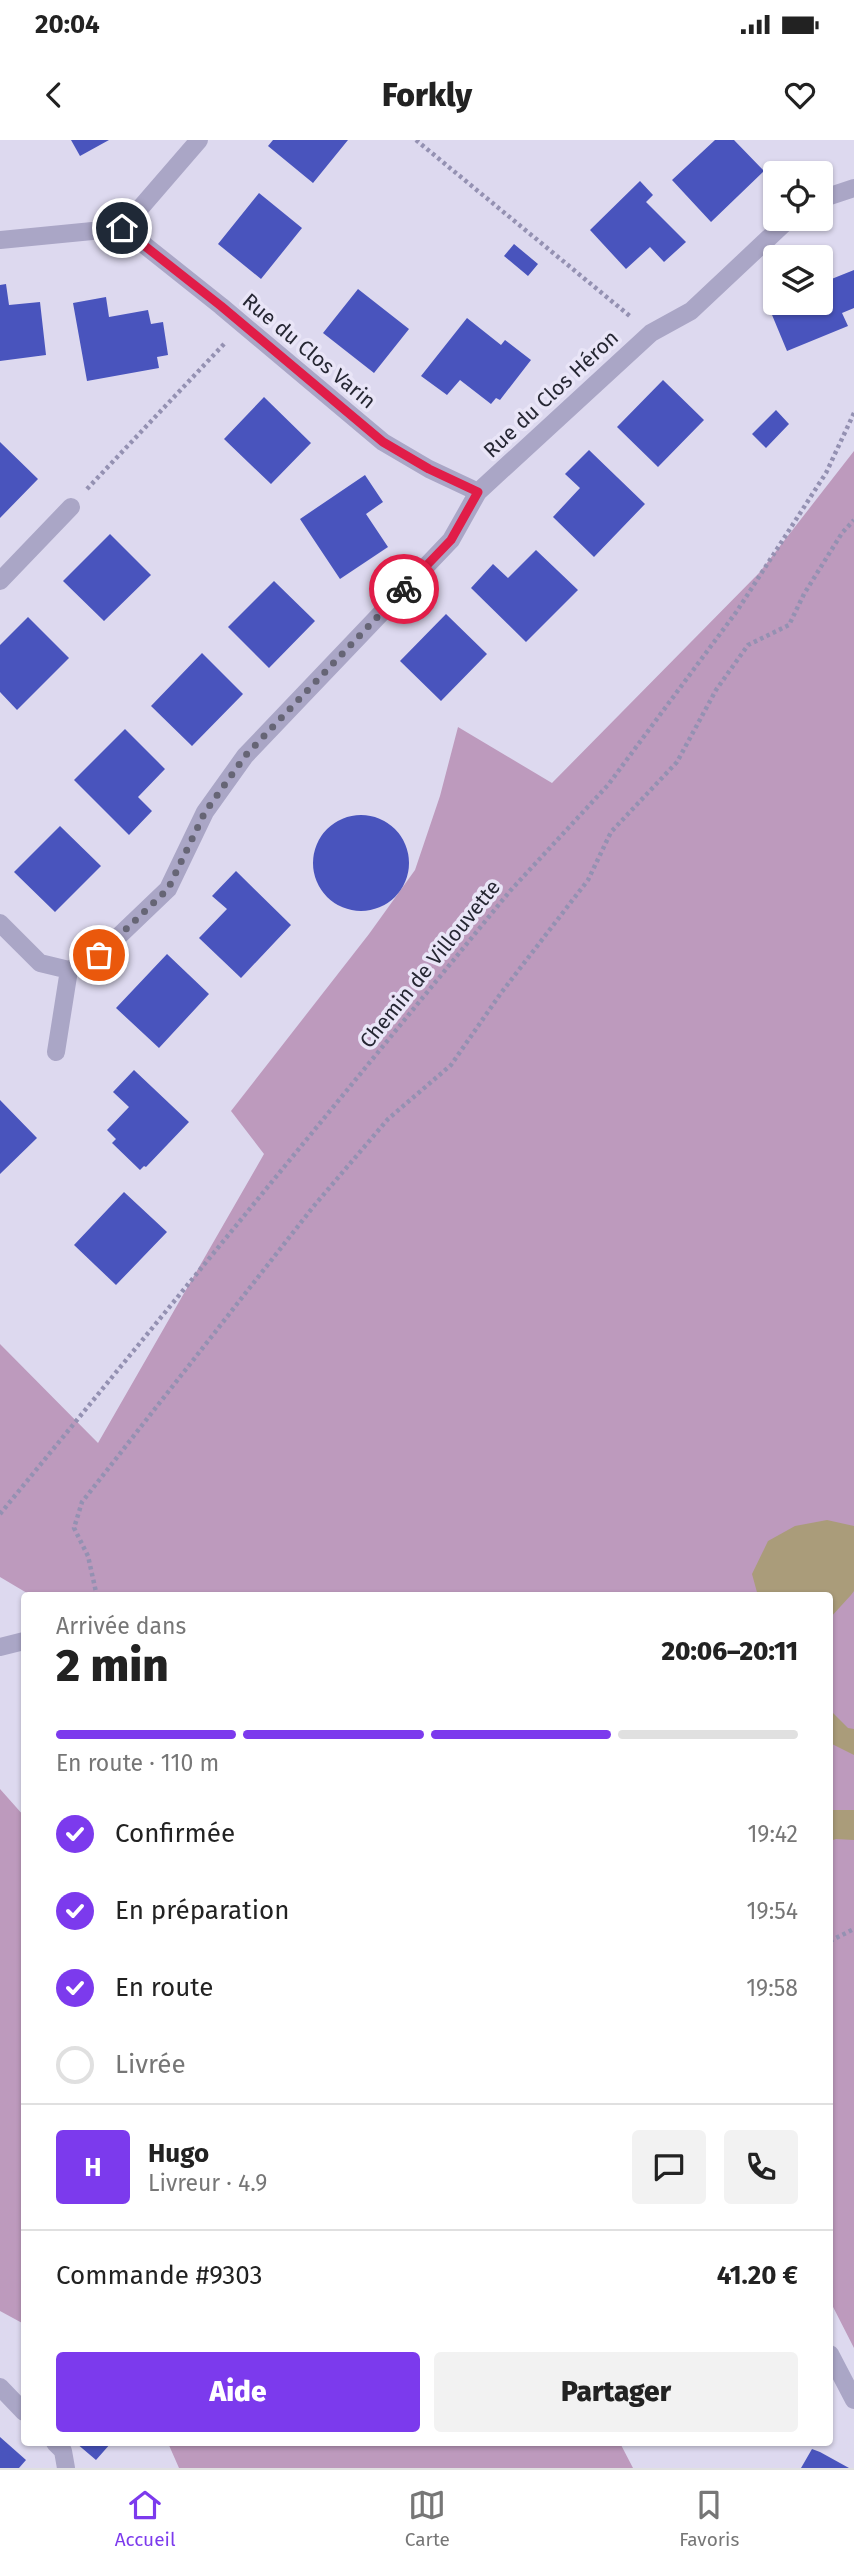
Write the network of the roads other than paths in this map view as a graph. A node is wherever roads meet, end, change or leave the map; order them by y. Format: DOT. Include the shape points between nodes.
graph roads {
  1 [pos="200,140"];
  2 [pos="854,188"];
  3 [pos="833,195"];
  4 [pos="122,228"];
  5 [pos="776,231"];
  6 [pos="0,240"];
  7 [pos="478,492"];
  8 [pos="71,506"];
  9 [pos="0,581"];
  10 [pos="0,923"];
  11 [pos="69,970"];
  12 [pos="56,1052"];
  13 [pos="21,1642"];
  14 [pos="0,1647"];
  15 [pos="833,2360"];
  16 [pos="0,2387"];
  17 [pos="854,2400"];
  18 [pos="21,2409"];
  19 [pos="58,2446"];
  20 [pos="66,2468"];
  1 -- 4 [label="street"];
  2 -- 3 [label="street"];
  4 -- 6 [label="street"];
  4 -- 7 [label="street, Rue du Clos Varin" via="383,442"];
  5 -- 7 [label="street, Rue du Clos Héron" via="691,311 651,333"];
  7 -- 11 [label="street, Rue du Clos Héron" via="451,540 246,755 205,812 168,889 99,955"];
  8 -- 9 [label="street"];
  10 -- 11 [label="street" via="40,963"];
  11 -- 12 [label="street"];
  13 -- 14 [label="street"];
  15 -- 17 [label="street"];
  16 -- 18 [label="street"];
  19 -- 20 [label="street" via="64,2451"];
}
